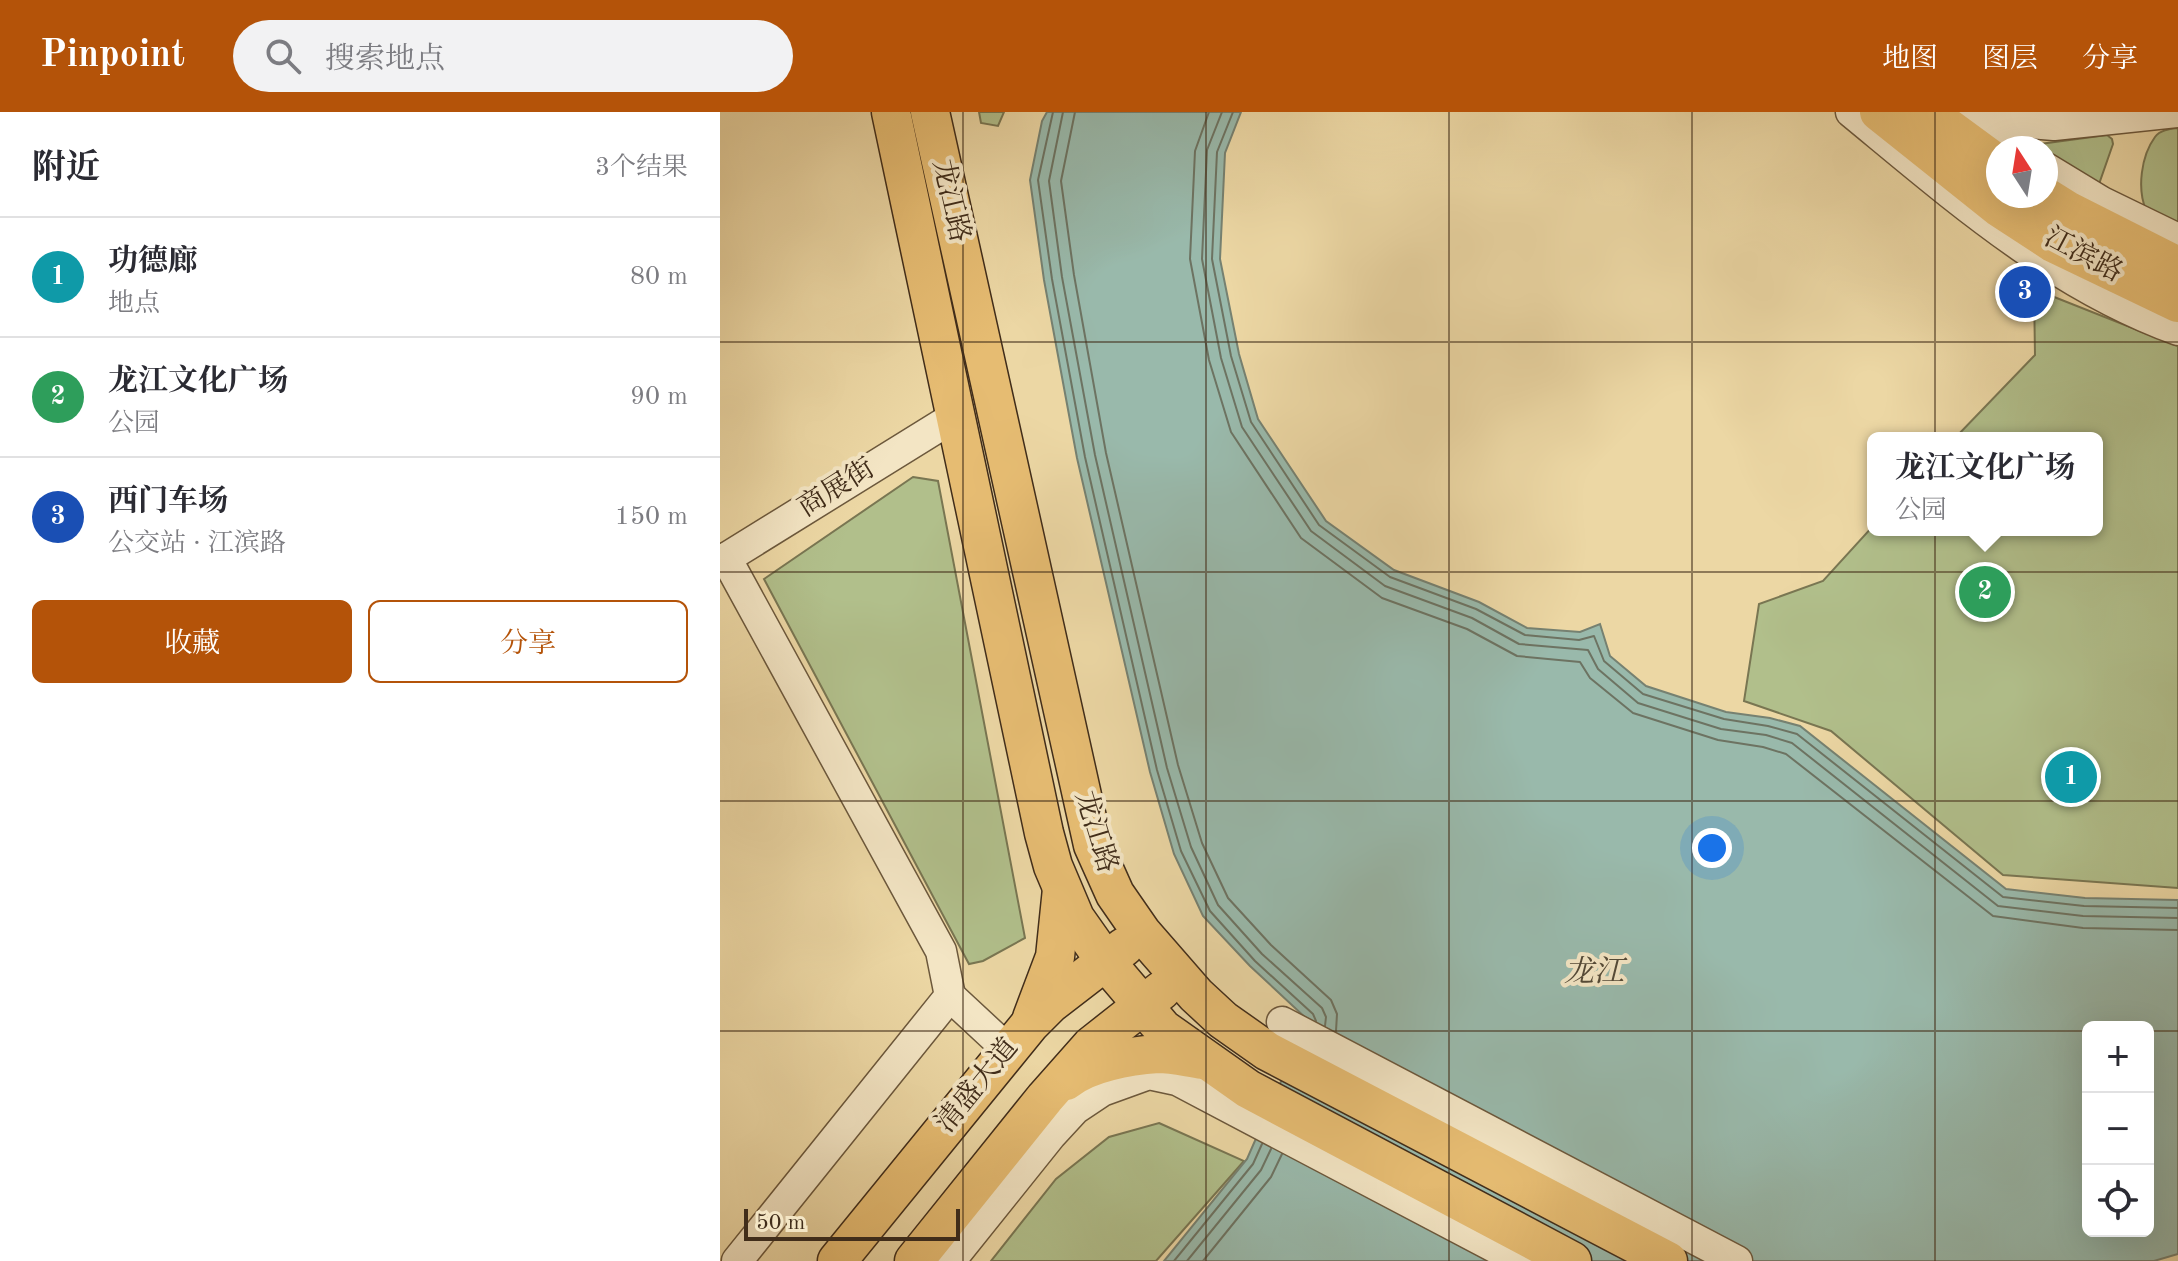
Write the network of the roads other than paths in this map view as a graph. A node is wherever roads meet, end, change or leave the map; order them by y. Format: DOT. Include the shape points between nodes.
graph roads {
  1 [pos="891,112"];
  2 [pos="930,112"];
  3 [pos="1851,112"];
  4 [pos="1879,112"];
  5 [pos="1927,112"];
  6 [pos="2178,112"];
  7 [pos="1961,115"];
  8 [pos="1995,136"];
  9 [pos="1986,155"];
  10 [pos="2058,175"];
  11 [pos="2058,204"];
  12 [pos="2178,239"];
  13 [pos="2178,266"];
  14 [pos="2178,303"];
  15 [pos="2178,330"];
  16 [pos="954,417"];
  17 [pos="723,560"];
  18 [pos="1062,889"];
  19 [pos="1142,933"];
  20 [pos="1106,962"];
  21 [pos="1181,975"];
  22 [pos="950,996"];
  23 [pos="1143,1006"];
  24 [pos="1018,1036"];
  25 [pos="1274,1036"];
  26 [pos="1203,1060"];
  27 [pos="1045,1098"];
  28 [pos="1242,1099"];
  29 [pos="737,1261"];
  30 [pos="837,1261"];
  31 [pos="914,1261"];
  32 [pos="950,1261"];
  33 [pos="1521,1261"];
  34 [pos="1572,1261"];
  35 [pos="1668,1261"];
  36 [pos="1737,1261"];
  1 -- 16 [label="main road, 龙江路"];
  2 -- 19 [label="main road, 龙江路" via="1093,845 1115,894"];
  3 -- 15 [label="street" via="2041,261"];
  4 -- 14 [label="main road, 江滨路" via="1998,207 2053,243"];
  5 -- 9 [label="main road"];
  6 -- 7 [label="street" via="2054,125"];
  7 -- 8 [label="street"];
  10 -- 12 [label="street"];
  11 -- 13 [label="main road, 江滨路"];
  16 -- 17 [label="street, 商展街"];
  16 -- 18 [label="main road, 龙江路" via="1044,833"];
  17 -- 22 [label="street" via="941,951"];
  18 -- 20 [label="main road, 龙江路"];
  18 -- 24 [label="main road" via="1055,957"];
  19 -- 20 [label="main road, 清盛大道"];
  19 -- 21 [label="main road, 龙江路"];
  20 -- 23 [label="main road, 龙江路"];
  20 -- 24 [label="main road, 清盛大道"];
  21 -- 23 [label="main road"];
  21 -- 25 [label="main road, 龙江路" via="1223,1020"];
  22 -- 24 [label="street"];
  22 -- 29 [label="street"];
  23 -- 26 [label="main road, 龙江路"];
  23 -- 27 [label="main road" via="1091,1046"];
  24 -- 30 [label="main road, 清盛大道"];
  25 -- 35 [label="main road, 龙江路"];
  25 -- 36 [label="street"];
  26 -- 27 [label="main road" via="1159,1054 1128,1058 1076,1073"];
  26 -- 28 [label="main road, 龙江路"];
  27 -- 31 [label="main road"];
  28 -- 32 [label="street" via="1149,1074 1102,1091 1075,1109 1051,1135"];
  28 -- 33 [label="street"];
  28 -- 34 [label="main road, 龙江路"];
}
